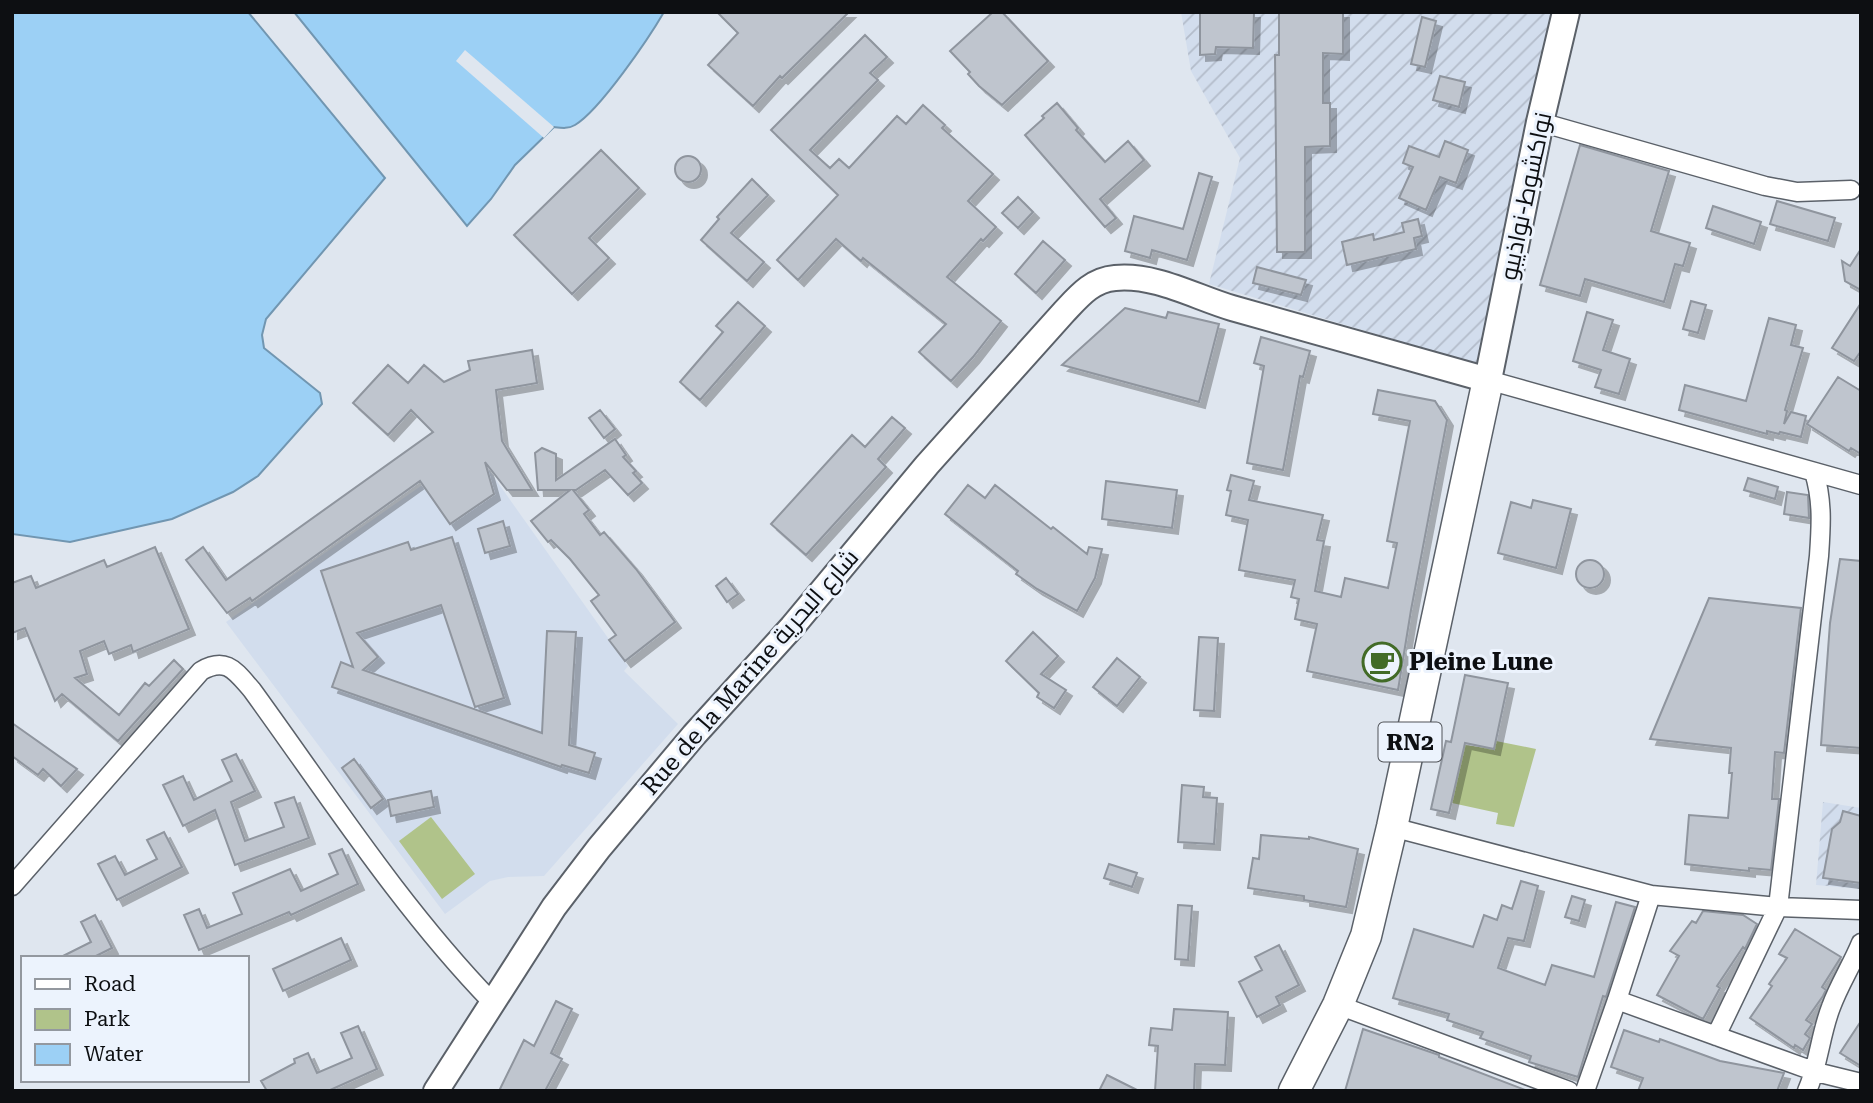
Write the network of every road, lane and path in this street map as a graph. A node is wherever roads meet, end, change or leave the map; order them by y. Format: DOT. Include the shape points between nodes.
graph roads {
  1 [pos="1566,12"];
  2 [pos="1540,122"];
  3 [pos="1851,190"];
  4 [pos="1488,380"];
  5 [pos="1814,472"];
  6 [pos="1861,485"];
  7 [pos="1392,827"];
  8 [pos="12,886"];
  9 [pos="1651,895"];
  10 [pos="1779,907"];
  11 [pos="1861,910"];
  12 [pos="1861,943"];
  13 [pos="1617,1000"];
  14 [pos="492,1002"];
  15 [pos="1338,1004"];
  16 [pos="1716,1036"];
  17 [pos="1816,1072"];
  18 [pos="1861,1083"];
  19 [pos="436,1091"];
  20 [pos="1294,1091"];
  21 [pos="1569,1091"];
  22 [pos="1585,1091"];
  23 [pos="1807,1091"];
  1 -- 2 [label="main road, نواكشوط-نواذيبو / RN2"];
  2 -- 3 [label="street" via="1765,186 1797,192"];
  2 -- 4 [label="main road, نواكشوط-نواذيبو / RN2"];
  4 -- 5 [label="street"];
  4 -- 7 [label="highway, RN2"];
  4 -- 14 [label="street, Rue de la Marine شارع البحرية" via="1154,282 1099,280 1064,312 927,465 694,735 554,907"];
  5 -- 6 [label="street"];
  5 -- 10 [label="street" via="1822,510 1819,556"];
  7 -- 9 [label="street"];
  7 -- 15 [label="highway, RN2" via="1366,936"];
  8 -- 14 [label="street" via="201,671 223,664 253,690 410,907"];
  9 -- 10 [label="street"];
  9 -- 13 [label="street"];
  10 -- 11 [label="street"];
  10 -- 16 [label="street"];
  12 -- 17 [label="street" via="1830,1008"];
  13 -- 16 [label="street"];
  13 -- 22 [label="street"];
  14 -- 19 [label="street, Rue de la Marine شارع البحرية"];
  15 -- 20 [label="highway, RN2"];
  15 -- 21 [label="street"];
  16 -- 17 [label="street"];
  17 -- 18 [label="street"];
  17 -- 23 [label="street"];
}
